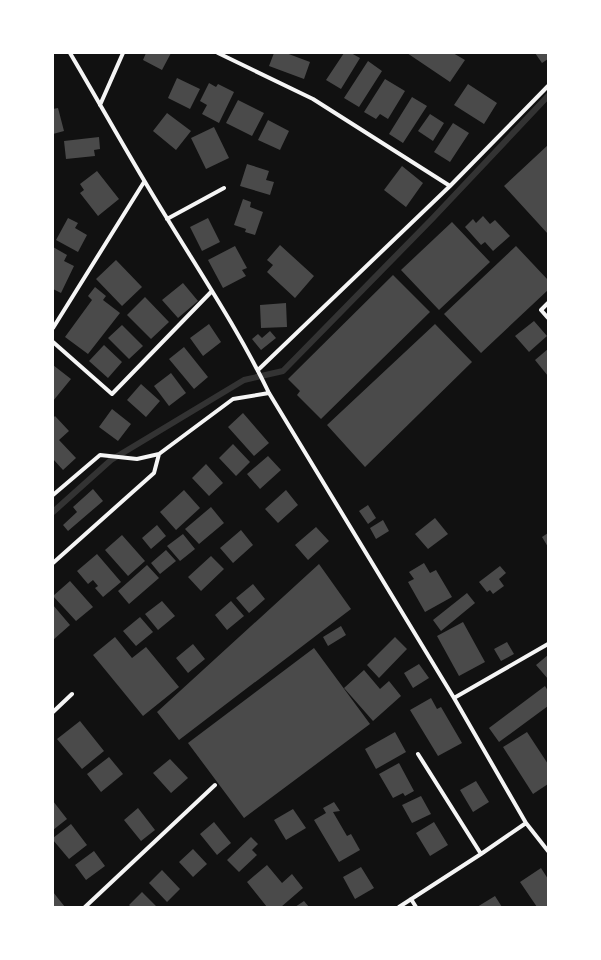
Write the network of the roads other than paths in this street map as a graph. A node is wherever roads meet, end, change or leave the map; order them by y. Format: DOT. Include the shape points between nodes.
graph roads {
  1 [pos="70,53"];
  2 [pos="123,53"];
  3 [pos="218,53"];
  4 [pos="548,86"];
  5 [pos="100,105"];
  6 [pos="144,182"];
  7 [pos="450,186"];
  8 [pos="224,188"];
  9 [pos="168,219"];
  10 [pos="212,291"];
  11 [pos="548,303"];
  12 [pos="548,318"];
  13 [pos="53,328"];
  14 [pos="53,342"];
  15 [pos="258,370"];
  16 [pos="269,393"];
  17 [pos="159,454"];
  18 [pos="53,495"];
  19 [pos="53,563"];
  20 [pos="548,644"];
  21 [pos="72,694"];
  22 [pos="454,698"];
  23 [pos="53,712"];
  24 [pos="418,754"];
  25 [pos="215,785"];
  26 [pos="526,823"];
  27 [pos="548,851"];
  28 [pos="481,854"];
  29 [pos="411,899"];
  30 [pos="85,907"];
  31 [pos="399,907"];
  32 [pos="416,907"];
  1 -- 5 [label="street"];
  2 -- 5 [label="street"];
  3 -- 7 [label="street" via="313,99"];
  4 -- 7 [label="street"];
  5 -- 6 [label="street"];
  6 -- 9 [label="street"];
  6 -- 13 [label="street"];
  7 -- 15 [label="street"];
  8 -- 9 [label="street"];
  9 -- 10 [label="street"];
  10 -- 14 [label="street" via="112,394"];
  10 -- 15 [label="street"];
  11 -- 12 [label="street" via="541,310"];
  15 -- 16 [label="street"];
  16 -- 17 [label="street" via="233,399"];
  16 -- 22 [label="street"];
  17 -- 18 [label="street" via="137,459 100,454"];
  17 -- 19 [label="street" via="154,473"];
  20 -- 22 [label="street"];
  21 -- 23 [label="street"];
  22 -- 26 [label="street"];
  24 -- 28 [label="street"];
  25 -- 30 [label="street"];
  26 -- 27 [label="street"];
  26 -- 28 [label="street"];
  28 -- 29 [label="street"];
  29 -- 31 [label="street"];
  29 -- 32 [label="street"];
}
